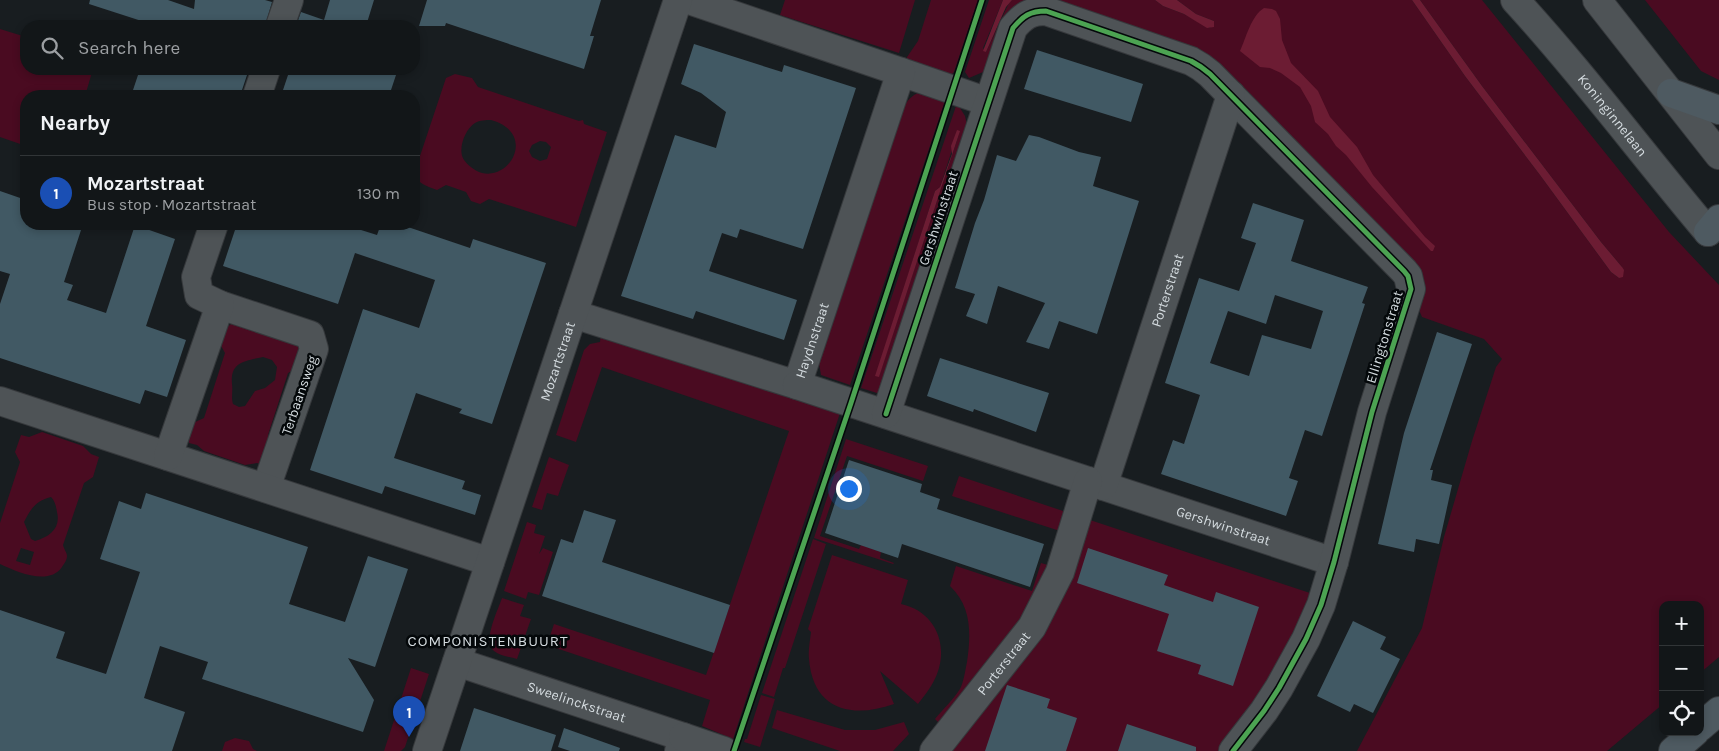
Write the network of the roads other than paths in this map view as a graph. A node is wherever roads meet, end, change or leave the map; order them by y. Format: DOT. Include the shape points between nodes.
graph roads {
  1 [pos="289,0"];
  2 [pos="678,0"];
  3 [pos="689,0"];
  4 [pos="1515,0"];
  5 [pos="1597,0"];
  6 [pos="282,20"];
  7 [pos="1013,28"];
  8 [pos="901,72"];
  9 [pos="264,75"];
  10 [pos="259,90"];
  11 [pos="1671,93"];
  12 [pos="1231,95"];
  13 [pos="988,102"];
  14 [pos="1719,110"];
  15 [pos="1719,155"];
  16 [pos="1715,227"];
  17 [pos="212,230"];
  18 [pos="220,305"];
  19 [pos="573,314"];
  20 [pos="796,385"];
  21 [pos="0,401"];
  22 [pos="886,414"];
  23 [pos="168,456"];
  24 [pos="1095,483"];
  25 [pos="266,488"];
  26 [pos="490,562"];
  27 [pos="1334,562"];
  28 [pos="457,662"];
  29 [pos="1719,711"];
  30 [pos="1704,724"];
  31 [pos="1690,736"];
  32 [pos="681,744"];
  33 [pos="427,751"];
  34 [pos="724,751"];
  35 [pos="934,751"];
  36 [pos="1233,751"];
  37 [pos="1673,751"];
  1 -- 6 [label="street"];
  2 -- 19 [label="street, Mozartstraat"];
  3 -- 8 [label="street"];
  4 -- 16 [label="street, Koninginnelaan" via="1661,177"];
  5 -- 11 [label="street"];
  7 -- 12 [label="street, Ellingtonstraat" via="1027,14 1046,11 1201,66"];
  7 -- 13 [label="street, Gershwinstraat"];
  8 -- 13 [label="street"];
  8 -- 20 [label="street, Haydnstraat"];
  9 -- 10 [label="street"];
  11 -- 14 [label="highway"];
  11 -- 15 [label="street"];
  12 -- 24 [label="street, Porterstraat"];
  12 -- 27 [label="street, Ellingtonstraat" via="1404,271 1411,283 1410,297 1372,412"];
  13 -- 22 [label="street, Gershwinstraat"];
  17 -- 18 [label="street, Terbaansweg" via="196,277 199,295"];
  18 -- 23 [label="street"];
  18 -- 25 [label="street, Terbaansweg" via="310,335 314,350"];
  19 -- 20 [label="street, Haydnstraat"];
  19 -- 26 [label="street, Mozartstraat"];
  20 -- 22 [label="street, Gershwinstraat"];
  21 -- 23 [label="street"];
  22 -- 24 [label="street, Gershwinstraat"];
  23 -- 25 [label="street"];
  24 -- 27 [label="street, Gershwinstraat"];
  24 -- 35 [label="street, Porterstraat" via="1060,572 1032,626"];
  25 -- 26 [label="street"];
  26 -- 28 [label="street, Mozartstraat"];
  27 -- 36 [label="street, Ellingtonstraat" via="1321,605 1292,666 1264,711"];
  28 -- 32 [label="street, Sweelinckstraat"];
  28 -- 33 [label="street, Mozartstraat"];
  29 -- 30 [label="highway"];
  31 -- 37 [label="highway"];
  32 -- 34 [label="street, Sweelinckstraat"];
}
